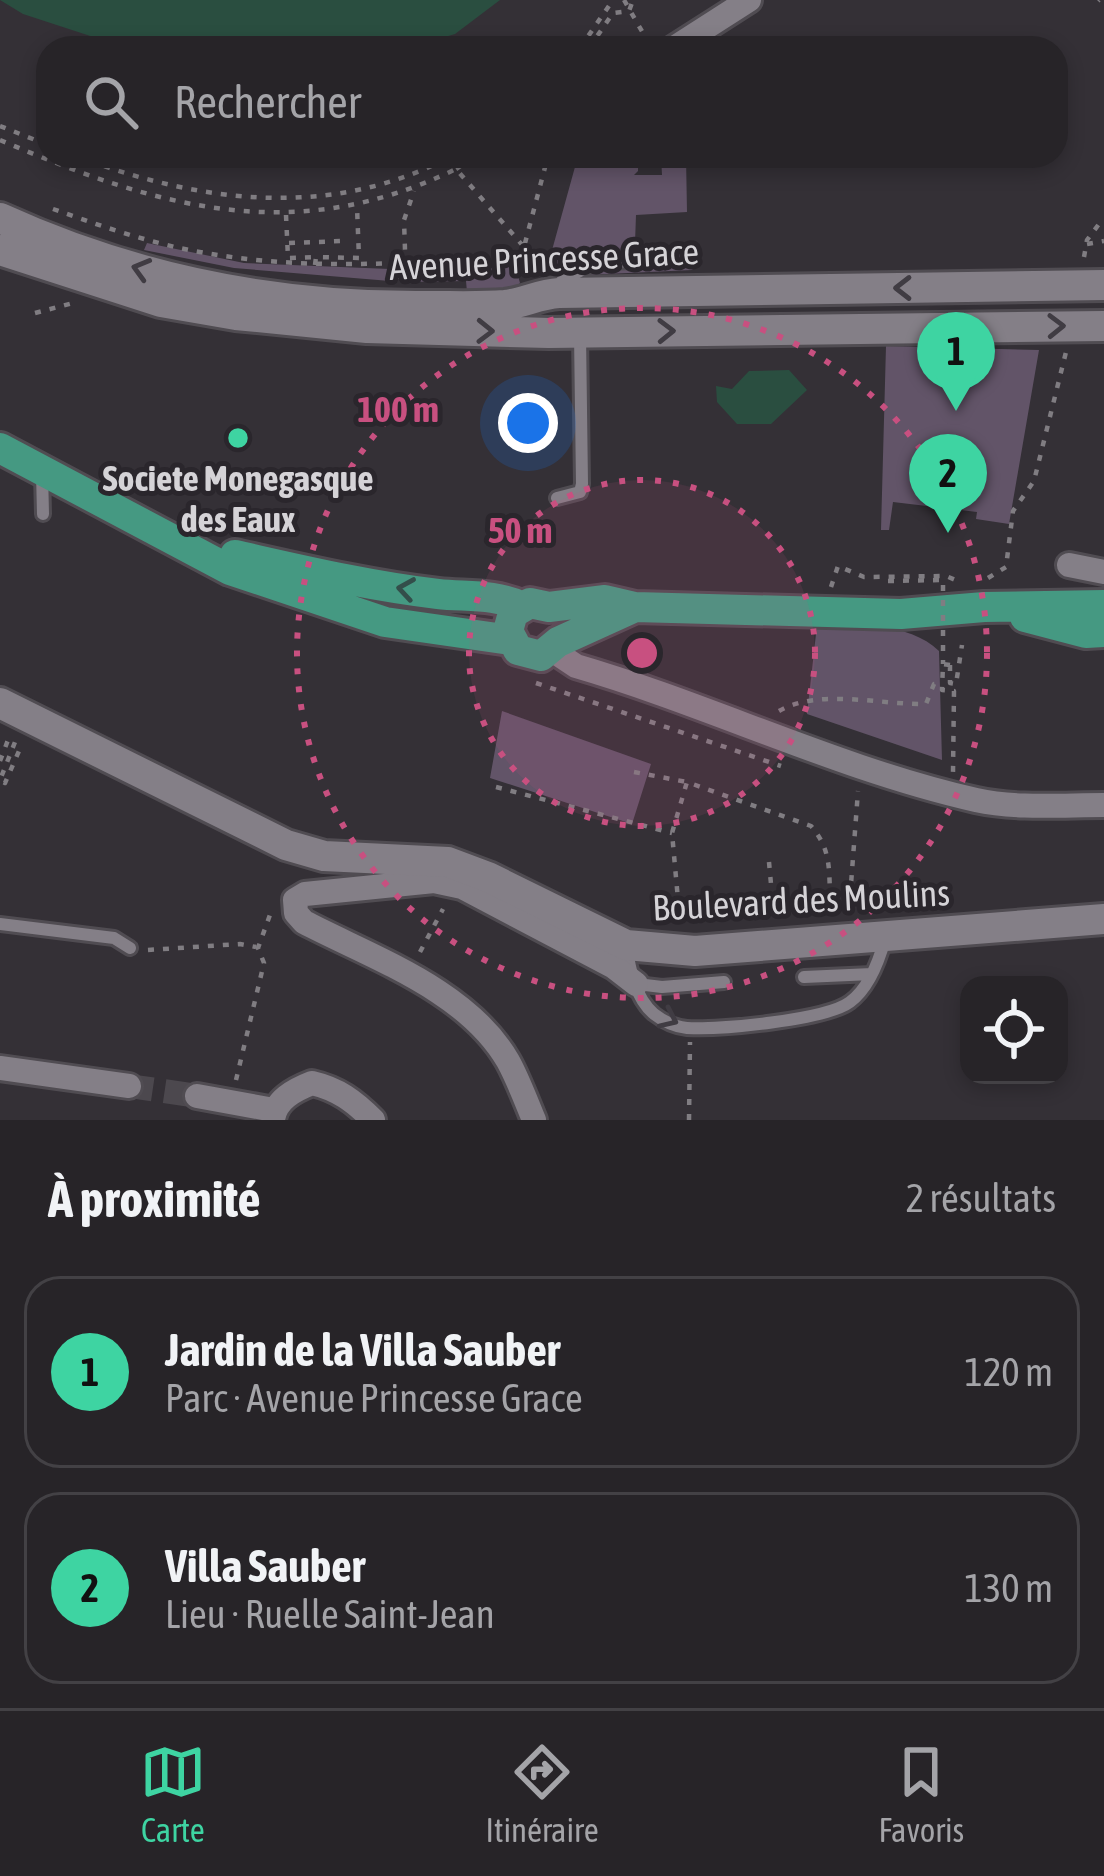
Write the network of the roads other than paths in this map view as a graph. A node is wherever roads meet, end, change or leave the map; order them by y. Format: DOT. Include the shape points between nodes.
graph roads {
  1 [pos="748,0"];
  2 [pos="692,36"];
  3 [pos="0,218"];
  4 [pos="0,250"];
  5 [pos="648,260"];
  6 [pos="1104,285"];
  7 [pos="553,292"];
  8 [pos="1104,326"];
  9 [pos="549,333"];
  10 [pos="580,333"];
  11 [pos="0,448"];
  12 [pos="42,471"];
  13 [pos="557,498"];
  14 [pos="44,514"];
  15 [pos="171,539"];
  16 [pos="1069,565"];
  17 [pos="1104,572"];
  18 [pos="979,590"];
  19 [pos="1104,605"];
  20 [pos="535,607"];
  21 [pos="635,607"];
  22 [pos="1104,632"];
  23 [pos="510,640"];
  24 [pos="555,646"];
  25 [pos="0,703"];
  26 [pos="1104,805"];
  27 [pos="455,874"];
  28 [pos="1104,919"];
  29 [pos="0,923"];
  30 [pos="886,937"];
  31 [pos="626,945"];
  32 [pos="130,948"];
  33 [pos="872,974"];
  34 [pos="804,977"];
  35 [pos="724,982"];
  36 [pos="636,984"];
  37 [pos="0,1068"];
  38 [pos="129,1086"];
  39 [pos="197,1096"];
  40 [pos="273,1115"];
  41 [pos="373,1120"];
  42 [pos="534,1120"];
  1 -- 2 [label="street"];
  7 -- 3 [label="street, Avenue Princesse Grace, one-way" via="503,305 398,307 240,295 128,266"];
  4 -- 9 [label="street, Avenue Princesse Grace, one-way" via="123,291 236,315"];
  5 -- 7 [label="lane" via="594,263"];
  6 -- 7 [label="street, Avenue Princesse Grace, one-way"];
  7 -- 9 [label="street"];
  7 -- 10 [label="street"];
  10 -- 8 [label="street, Avenue Princesse Grace, one-way"];
  9 -- 10 [label="street, Avenue Princesse Grace"];
  10 -- 13 [label="lane" via="582,484 572,497"];
  11 -- 12 [label="main road"];
  12 -- 14 [label="lane"];
  12 -- 15 [label="main road"];
  20 -- 15 [label="main road, one-way" via="336,578"];
  15 -- 23 [label="main road" via="330,606"];
  16 -- 17 [label="street"];
  18 -- 19 [label="main road"];
  18 -- 21 [label="main road" via="902,614"];
  18 -- 22 [label="main road" via="1086,633"];
  20 -- 21 [label="main road" via="605,600"];
  20 -- 23 [label="main road" via="509,621"];
  20 -- 24 [label="main road" via="561,622"];
  21 -- 24 [label="main road"];
  23 -- 24 [label="main road" via="529,656"];
  24 -- 26 [label="street" via="576,666 905,780 980,801"];
  25 -- 27 [label="street, Boulevard des Moulins" via="286,845"];
  27 -- 31 [label="street, Boulevard des Moulins" via="488,877"];
  27 -- 36 [label="street"];
  27 -- 42 [label="street" via="304,894 296,913 482,1026 508,1060"];
  28 -- 30 [label="street, Boulevard des Moulins"];
  29 -- 32 [label="lane" via="114,938"];
  30 -- 31 [label="street, Boulevard des Moulins" via="678,952"];
  30 -- 33 [label="lane"];
  31 -- 36 [label="lane"];
  33 -- 34 [label="lane"];
  36 -- 33 [label="lane, one-way" via="655,1015 689,1028 830,1013"];
  35 -- 36 [label="lane"];
  37 -- 38 [label="street"];
  39 -- 40 [label="street"];
  40 -- 41 [label="street" via="311,1083 331,1087"];
}
